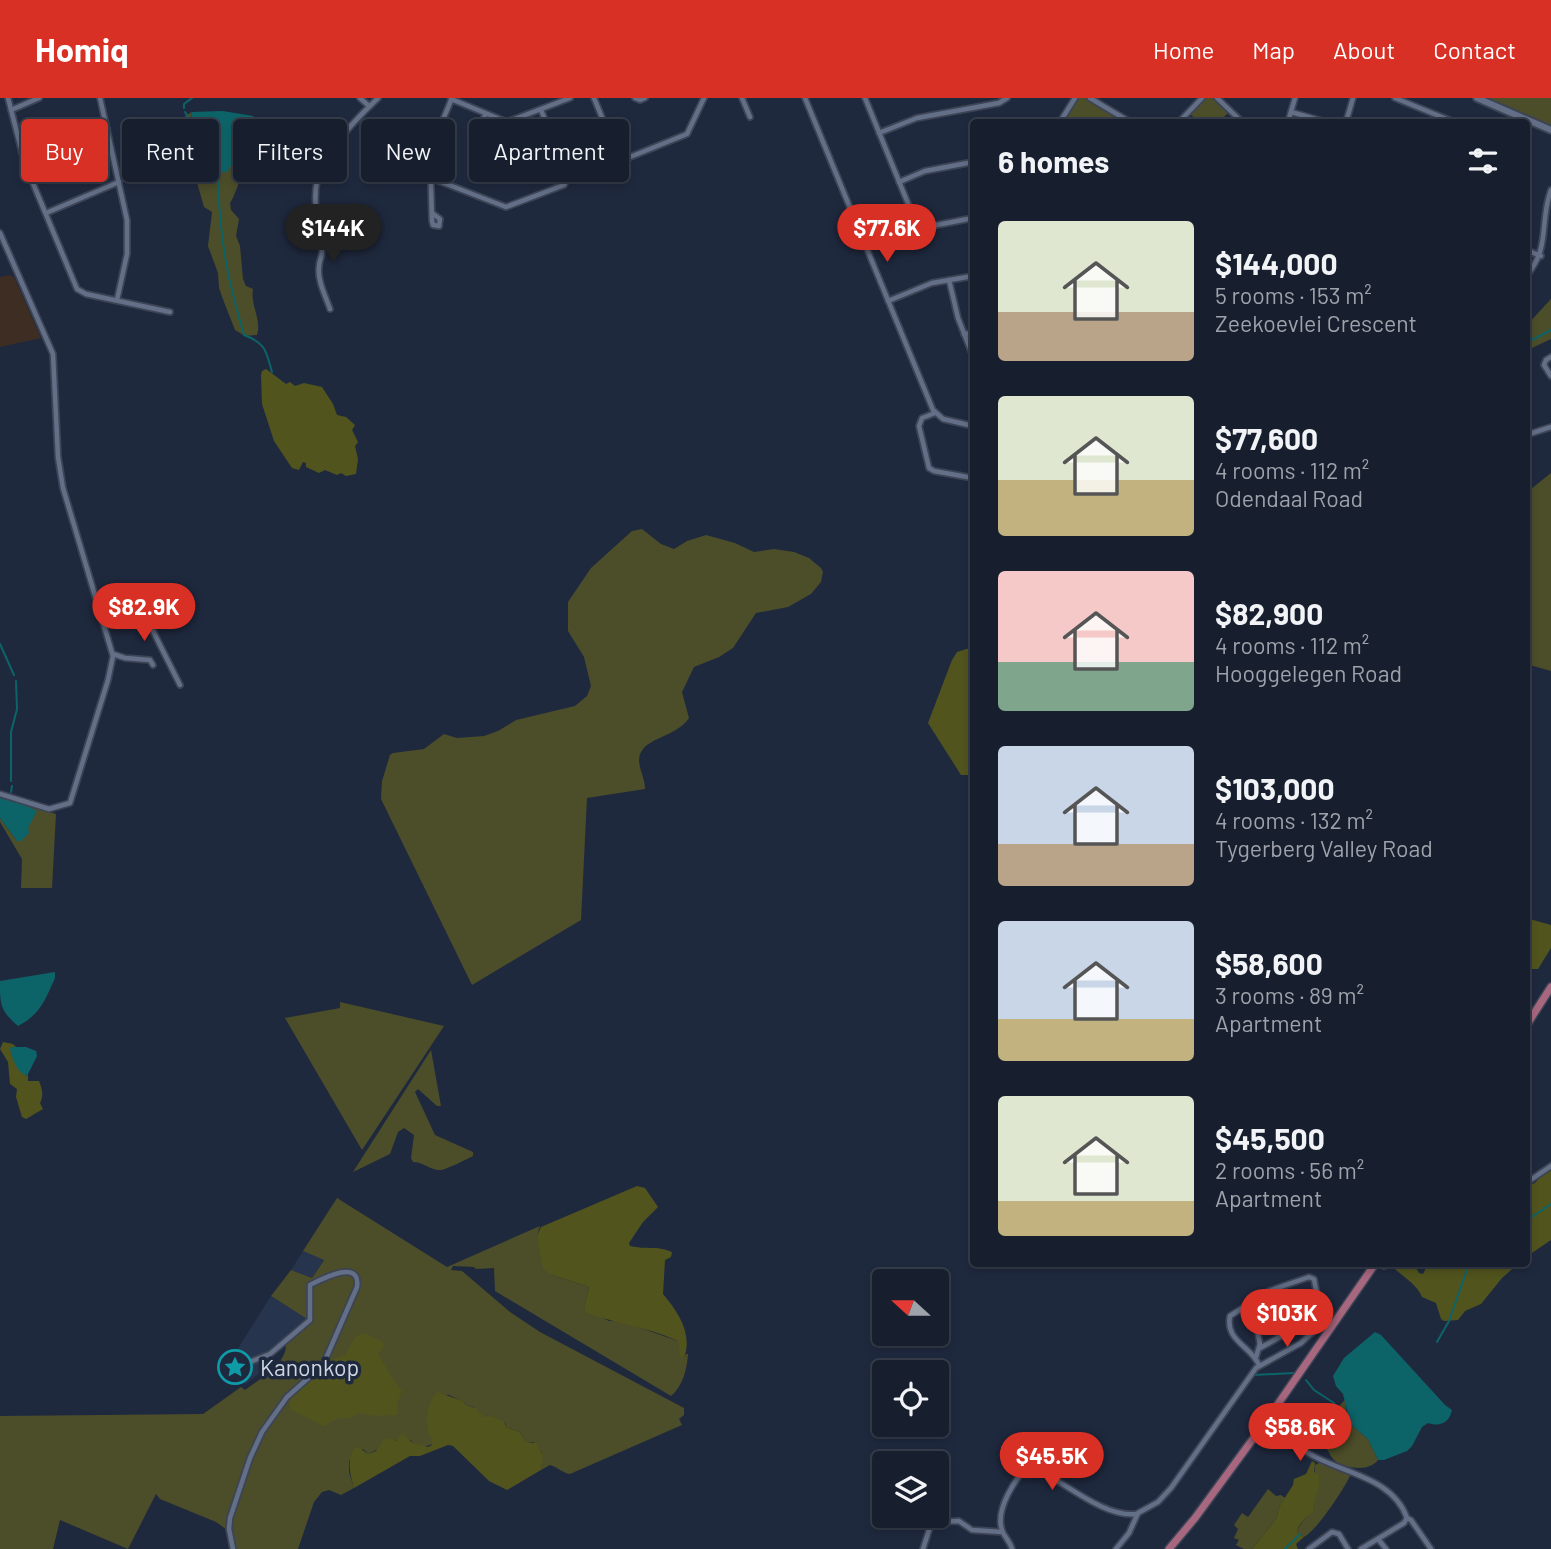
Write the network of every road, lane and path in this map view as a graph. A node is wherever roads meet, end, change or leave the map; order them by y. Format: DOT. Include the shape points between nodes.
graph roads {
  1 [pos="8,98"];
  2 [pos="39,98"];
  3 [pos="100,98"];
  4 [pos="360,98"];
  5 [pos="377,98"];
  6 [pos="451,98"];
  7 [pos="570,98"];
  8 [pos="594,98"];
  9 [pos="635,98"];
  10 [pos="645,98"];
  11 [pos="704,98"];
  12 [pos="742,98"];
  13 [pos="805,98"];
  14 [pos="865,98"];
  15 [pos="1007,98"];
  16 [pos="1075,98"];
  17 [pos="1090,98"];
  18 [pos="1202,98"];
  19 [pos="1217,98"];
  20 [pos="1295,98"];
  21 [pos="1353,98"];
  22 [pos="1395,98"];
  23 [pos="1477,98"];
  24 [pos="369,106"];
  25 [pos="11,110"];
  26 [pos="541,110"];
  27 [pos="1291,112"];
  28 [pos="485,115"];
  29 [pos="750,117"];
  30 [pos="105,119"];
  31 [pos="442,119"];
  32 [pos="483,119"];
  33 [pos="1062,119"];
  34 [pos="1125,119"];
  35 [pos="1182,119"];
  36 [pos="1239,119"];
  37 [pos="1289,119"];
  38 [pos="1316,119"];
  39 [pos="1347,119"];
  40 [pos="1447,119"];
  41 [pos="1526,119"];
  42 [pos="1530,121"];
  43 [pos="1551,130"];
  44 [pos="879,132"];
  45 [pos="108,133"];
  46 [pos="21,149"];
  47 [pos="970,163"];
  48 [pos="33,182"];
  49 [pos="119,182"];
  50 [pos="430,182"];
  51 [pos="440,182"];
  52 [pos="899,182"];
  53 [pos="1551,190"];
  54 [pos="46,213"];
  55 [pos="432,213"];
  56 [pos="970,219"];
  57 [pos="918,228"];
  58 [pos="0,233"];
  59 [pos="867,248"];
  60 [pos="1530,252"];
  61 [pos="1541,256"];
  62 [pos="1530,271"];
  63 [pos="970,277"];
  64 [pos="949,281"];
  65 [pos="117,300"];
  66 [pos="888,302"];
  67 [pos="330,309"];
  68 [pos="170,312"];
  69 [pos="970,333"];
  70 [pos="964,334"];
  71 [pos="970,349"];
  72 [pos="1551,357"];
  73 [pos="1551,376"];
  74 [pos="935,413"];
  75 [pos="970,425"];
  76 [pos="1551,427"];
  77 [pos="1530,434"];
  78 [pos="970,477"];
  79 [pos="102,615"];
  80 [pos="113,653"];
  81 [pos="153,665"];
  82 [pos="180,685"];
  83 [pos="0,794"];
  84 [pos="1551,986"];
  85 [pos="1530,1020"];
  86 [pos="1551,1166"];
  87 [pos="1530,1180"];
  88 [pos="1373,1267"];
  89 [pos="1316,1298"];
  90 [pos="1279,1314"];
  91 [pos="1314,1318"];
  92 [pos="1294,1330"];
  93 [pos="1313,1332"];
  94 [pos="1323,1340"];
  95 [pos="1259,1348"];
  96 [pos="1249,1351"];
  97 [pos="1256,1358"];
  98 [pos="245,1364"];
  99 [pos="1259,1365"];
  100 [pos="1277,1405"];
  101 [pos="1138,1513"];
  102 [pos="1124,1515"];
  103 [pos="1407,1518"];
  104 [pos="1131,1526"];
  105 [pos="1002,1532"];
  106 [pos="1378,1538"];
  107 [pos="233,1549"];
  108 [pos="923,1549"];
  109 [pos="1012,1549"];
  110 [pos="1116,1549"];
  111 [pos="1169,1549"];
  112 [pos="1309,1549"];
  113 [pos="1348,1549"];
  114 [pos="1361,1549"];
  115 [pos="1386,1549"];
  116 [pos="1431,1549"];
  1 -- 25 [label="street"];
  2 -- 25 [label="street"];
  3 -- 30 [label="street"];
  4 -- 24 [label="street"];
  5 -- 24 [label="street"];
  6 -- 28 [label="street"];
  6 -- 31 [label="street"];
  7 -- 26 [label="street"];
  8 -- 11 [label="street" via="617,154 625,159 687,134"];
  9 -- 10 [label="street"];
  12 -- 29 [label="street"];
  13 -- 59 [label="street"];
  14 -- 44 [label="street"];
  15 -- 44 [label="street" via="913,119"];
  16 -- 33 [label="street"];
  17 -- 34 [label="street"];
  18 -- 35 [label="street"];
  19 -- 36 [label="street"];
  20 -- 27 [label="street"];
  21 -- 39 [label="street"];
  22 -- 40 [label="street"];
  23 -- 41 [label="main road"];
  24 -- 67 [label="street" via="319,172 319,271"];
  25 -- 46 [label="street"];
  26 -- 28 [label="street" via="509,122"];
  26 -- 51 [label="street" via="566,171 564,185 506,207"];
  27 -- 37 [label="street"];
  27 -- 38 [label="street"];
  28 -- 32 [label="street"];
  42 -- 43 [label="main road"];
  44 -- 52 [label="street"];
  45 -- 49 [label="street"];
  47 -- 52 [label="street" via="925,171"];
  48 -- 54 [label="street"];
  49 -- 54 [label="street"];
  49 -- 65 [label="street" via="128,241"];
  50 -- 55 [label="street"];
  52 -- 57 [label="street"];
  53 -- 61 [label="street"];
  54 -- 65 [label="street" via="77,289"];
  56 -- 57 [label="street"];
  57 -- 59 [label="street"];
  58 -- 79 [label="street" via="53,354 62,482"];
  59 -- 66 [label="street"];
  60 -- 61 [label="street"];
  61 -- 62 [label="street"];
  63 -- 64 [label="street"];
  64 -- 66 [label="street"];
  64 -- 70 [label="street"];
  65 -- 68 [label="street"];
  66 -- 74 [label="street"];
  69 -- 70 [label="street"];
  70 -- 71 [label="street"];
  72 -- 73 [label="street" via="1544,365"];
  74 -- 75 [label="street"];
  74 -- 78 [label="street" via="919,424 929,467"];
  76 -- 77 [label="street"];
  79 -- 80 [label="street"];
  79 -- 82 [label="street" via="144,613"];
  80 -- 81 [label="street" via="150,660"];
  80 -- 83 [label="street" via="70,803 49,808"];
  84 -- 85 [label="main road"];
  86 -- 87 [label="street"];
  88 -- 94 [label="main road"];
  89 -- 90 [label="street"];
  89 -- 91 [label="street"];
  89 -- 96 [label="street" via="1315,1281 1309,1278 1269,1291 1233,1313 1229,1320 1233,1336"];
  90 -- 92 [label="street"];
  90 -- 95 [label="street" via="1255,1326"];
  91 -- 92 [label="street"];
  91 -- 93 [label="street"];
  92 -- 95 [label="street"];
  93 -- 94 [label="street"];
  93 -- 99 [label="street"];
  94 -- 100 [label="main road"];
  95 -- 96 [label="street"];
  95 -- 97 [label="street"];
  96 -- 97 [label="street"];
  97 -- 99 [label="street"];
  98 -- 107 [label="street" via="270,1354 310,1320 310,1285 341,1272 355,1275 357,1287 326,1359 287,1397 256,1444 230,1518"];
  99 -- 101 [label="street" via="1167,1494"];
  100 -- 103 [label="street" via="1294,1420 1305,1451 1356,1473 1389,1494"];
  100 -- 111 [label="main road"];
  101 -- 102 [label="street"];
  101 -- 104 [label="street"];
  102 -- 104 [label="street"];
  102 -- 105 [label="street" via="1028,1465 1001,1513"];
  103 -- 106 [label="street"];
  103 -- 116 [label="street"];
  104 -- 110 [label="street"];
  105 -- 108 [label="street" via="971,1530 959,1521 935,1522"];
  105 -- 109 [label="street"];
  106 -- 114 [label="street"];
  106 -- 115 [label="street"];
  112 -- 113 [label="street" via="1332,1532"];
}
